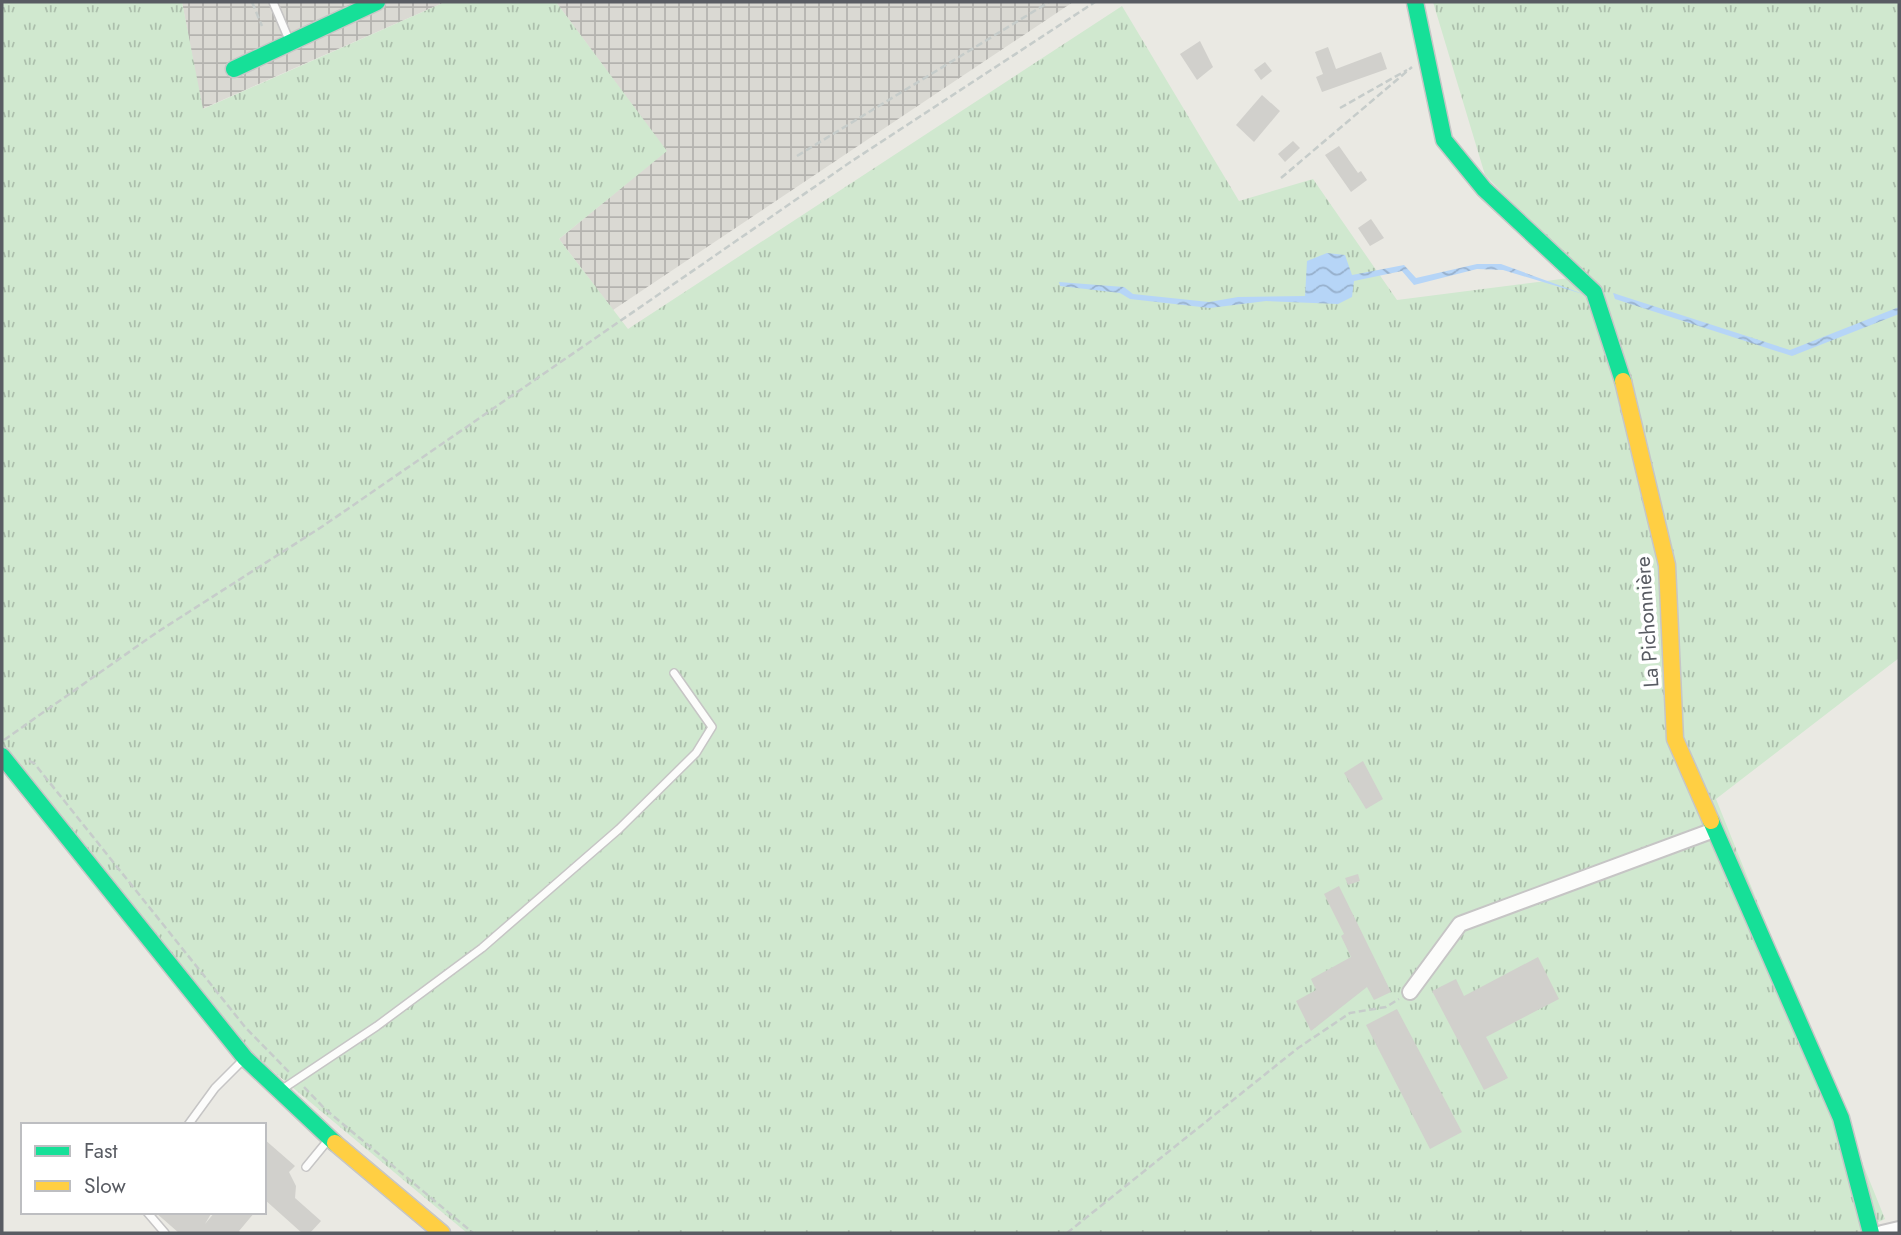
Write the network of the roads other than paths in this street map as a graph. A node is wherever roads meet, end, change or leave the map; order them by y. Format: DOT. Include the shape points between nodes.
graph roads {
  1 [pos="273,2"];
  2 [pos="377,2"];
  3 [pos="1415,2"];
  4 [pos="290,42"];
  5 [pos="234,69"];
  6 [pos="674,673"];
  7 [pos="6,761"];
  8 [pos="1714,830"];
  9 [pos="1410,992"];
  10 [pos="245,1058"];
  11 [pos="278,1092"];
  12 [pos="189,1123"];
  13 [pos="329,1138"];
  14 [pos="306,1167"];
  15 [pos="149,1214"];
  16 [pos="1899,1229"];
  17 [pos="164,1233"];
  18 [pos="442,1233"];
  19 [pos="1871,1233"];
  20 [pos="1882,1233"];
  1 -- 4 [label="lane"];
  2 -- 4 [label="street"];
  3 -- 8 [label="street, La Pichonnière" via="1444,140 1484,189 1594,292 1625,386 1667,565 1675,739"];
  4 -- 5 [label="street"];
  6 -- 11 [label="lane" via="712,727 696,752 619,829 482,948"];
  7 -- 10 [label="street"];
  8 -- 9 [label="street" via="1460,924"];
  8 -- 19 [label="street, La Pichonnière" via="1841,1118"];
  10 -- 11 [label="street"];
  10 -- 12 [label="lane"];
  11 -- 13 [label="street"];
  13 -- 14 [label="lane"];
  13 -- 18 [label="street"];
  15 -- 17 [label="lane"];
  16 -- 20 [label="street"];
}
